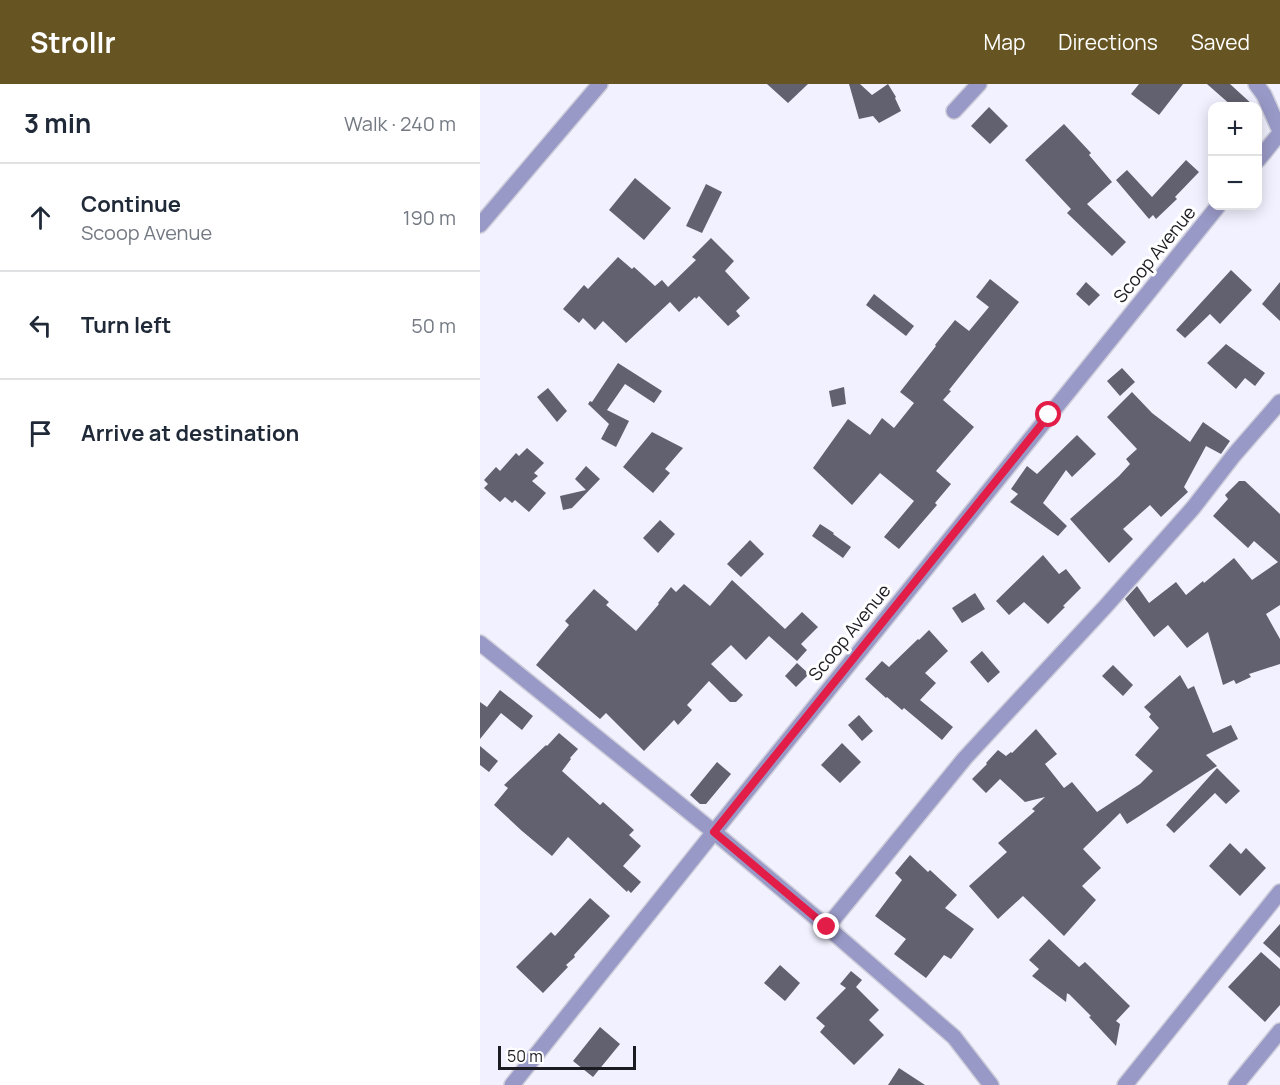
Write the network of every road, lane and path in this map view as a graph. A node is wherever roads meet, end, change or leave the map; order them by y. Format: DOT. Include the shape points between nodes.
graph roads {
  1 [pos="600,84"];
  2 [pos="979,84"];
  3 [pos="1256,84"];
  4 [pos="954,111"];
  5 [pos="1280,132"];
  6 [pos="1260,156"];
  7 [pos="1215,210"];
  8 [pos="480,225"];
  9 [pos="1280,402"];
  10 [pos="480,643"];
  11 [pos="714,832"];
  12 [pos="1280,892"];
  13 [pos="827,927"];
  14 [pos="1280,1031"];
  15 [pos="512,1085"];
  16 [pos="991,1085"];
  17 [pos="1125,1085"];
  18 [pos="1236,1085"];
  1 -- 8 [label="street"];
  2 -- 4 [label="street"];
  3 -- 5 [label="street"];
  5 -- 6 [label="street"];
  7 -- 11 [label="street, Scoop Avenue"];
  9 -- 13 [label="street" via="1106,607 965,758"];
  10 -- 11 [label="street"];
  11 -- 13 [label="street"];
  11 -- 15 [label="street, Scoop Avenue"];
  12 -- 17 [label="street"];
  13 -- 16 [label="street" via="954,1037"];
  14 -- 18 [label="street"];
}
